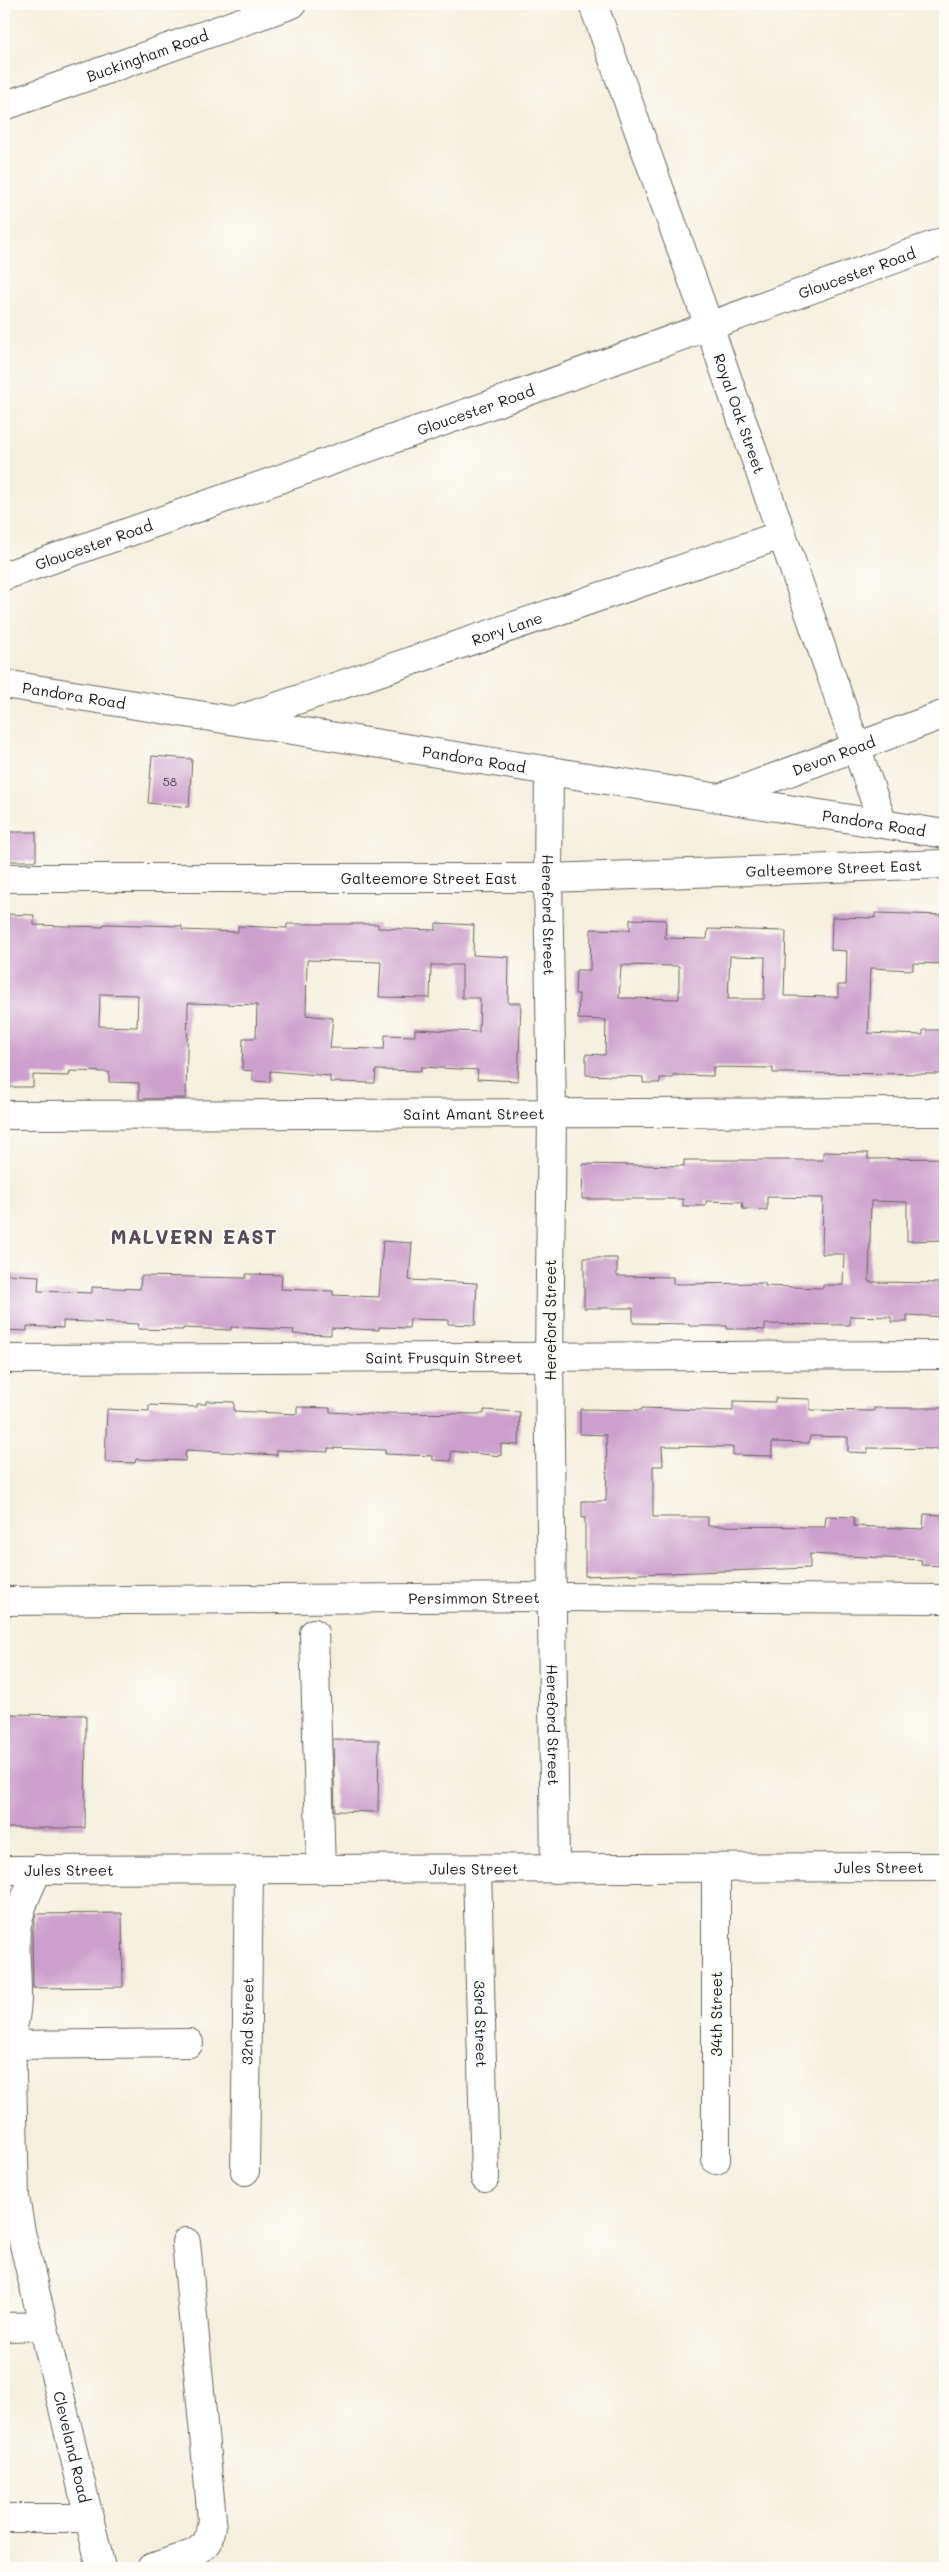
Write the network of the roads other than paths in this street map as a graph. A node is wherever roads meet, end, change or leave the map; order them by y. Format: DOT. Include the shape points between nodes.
graph roads {
  1 [pos="292,4"];
  2 [pos="593,4"];
  3 [pos="4,106"];
  4 [pos="945,241"];
  5 [pos="709,326"];
  6 [pos="781,535"];
  7 [pos="4,576"];
  8 [pos="4,684"];
  9 [pos="945,714"];
  10 [pos="234,722"];
  11 [pos="855,746"];
  12 [pos="549,770"];
  13 [pos="720,798"];
  14 [pos="883,824"];
  15 [pos="945,834"];
  16 [pos="945,864"];
  17 [pos="4,878"];
  18 [pos="548,878"];
  19 [pos="945,1112"];
  20 [pos="4,1115"];
  21 [pos="552,1115"];
  22 [pos="945,1355"];
  23 [pos="549,1357"];
  24 [pos="4,1359"];
  25 [pos="551,1598"];
  26 [pos="945,1598"];
  27 [pos="4,1601"];
  28 [pos="314,1633"];
  29 [pos="945,1867"];
  30 [pos="477,1869"];
  31 [pos="555,1869"];
  32 [pos="716,1869"];
  33 [pos="4,1870"];
  34 [pos="38,1870"];
  35 [pos="249,1870"];
  36 [pos="321,1870"];
  37 [pos="4,2004"];
  38 [pos="189,2043"];
  39 [pos="9,2044"];
  40 [pos="716,2160"];
  41 [pos="245,2171"];
  42 [pos="485,2178"];
  43 [pos="186,2242"];
  44 [pos="44,2326"];
  45 [pos="4,2327"];
  46 [pos="4,2518"];
  47 [pos="90,2518"];
  48 [pos="101,2568"];
  49 [pos="151,2568"];
  1 -- 3 [label="street, Buckingham Road"];
  2 -- 5 [label="street, Royal Oak Street"];
  4 -- 5 [label="street, Gloucester Road"];
  5 -- 6 [label="street, Royal Oak Street"];
  5 -- 7 [label="street, Gloucester Road"];
  6 -- 10 [label="street, Rory Lane"];
  6 -- 11 [label="street, Royal Oak Street"];
  8 -- 10 [label="street, Pandora Road"];
  9 -- 11 [label="street, Devon Road"];
  10 -- 12 [label="street, Pandora Road"];
  11 -- 13 [label="street, Devon Road"];
  11 -- 14 [label="street, Royal Oak Street"];
  12 -- 13 [label="street, Pandora Road"];
  12 -- 18 [label="street, Hereford Street"];
  13 -- 14 [label="street, Pandora Road"];
  14 -- 15 [label="street, Pandora Road"];
  16 -- 18 [label="street, Galteemore Street East"];
  17 -- 18 [label="street, Galteemore Street East"];
  18 -- 21 [label="street, Hereford Street"];
  19 -- 21 [label="street, Saint Amant Street"];
  20 -- 21 [label="street, Saint Amant Street"];
  21 -- 23 [label="street, Hereford Street"];
  22 -- 23 [label="street, Saint Frusquin Street"];
  23 -- 24 [label="street, Saint Frusquin Street"];
  23 -- 25 [label="street, Hereford Street"];
  25 -- 26 [label="street, Persimmon Street"];
  25 -- 27 [label="street, Persimmon Street"];
  25 -- 31 [label="street, Hereford Street"];
  28 -- 36 [label="street"];
  29 -- 32 [label="street, Jules Street"];
  30 -- 31 [label="street, Jules Street"];
  30 -- 36 [label="street, Jules Street"];
  30 -- 42 [label="street, 33rd Street"];
  31 -- 32 [label="street, Jules Street"];
  32 -- 40 [label="street, 34th Street"];
  33 -- 34 [label="street, Jules Street"];
  34 -- 35 [label="street, Jules Street"];
  34 -- 39 [label="street" via="22,1905 16,1929 18,2013"];
  35 -- 36 [label="street, Jules Street"];
  35 -- 41 [label="street, 32nd Street"];
  37 -- 39 [label="street"];
  38 -- 39 [label="street"];
  39 -- 44 [label="street, Cleveland Road" via="15,2198"];
  43 -- 49 [label="street" via="212,2520 208,2542 195,2553"];
  44 -- 45 [label="street"];
  44 -- 47 [label="street, Cleveland Road"];
  46 -- 47 [label="street"];
  47 -- 48 [label="street, Cleveland Road"];
}
